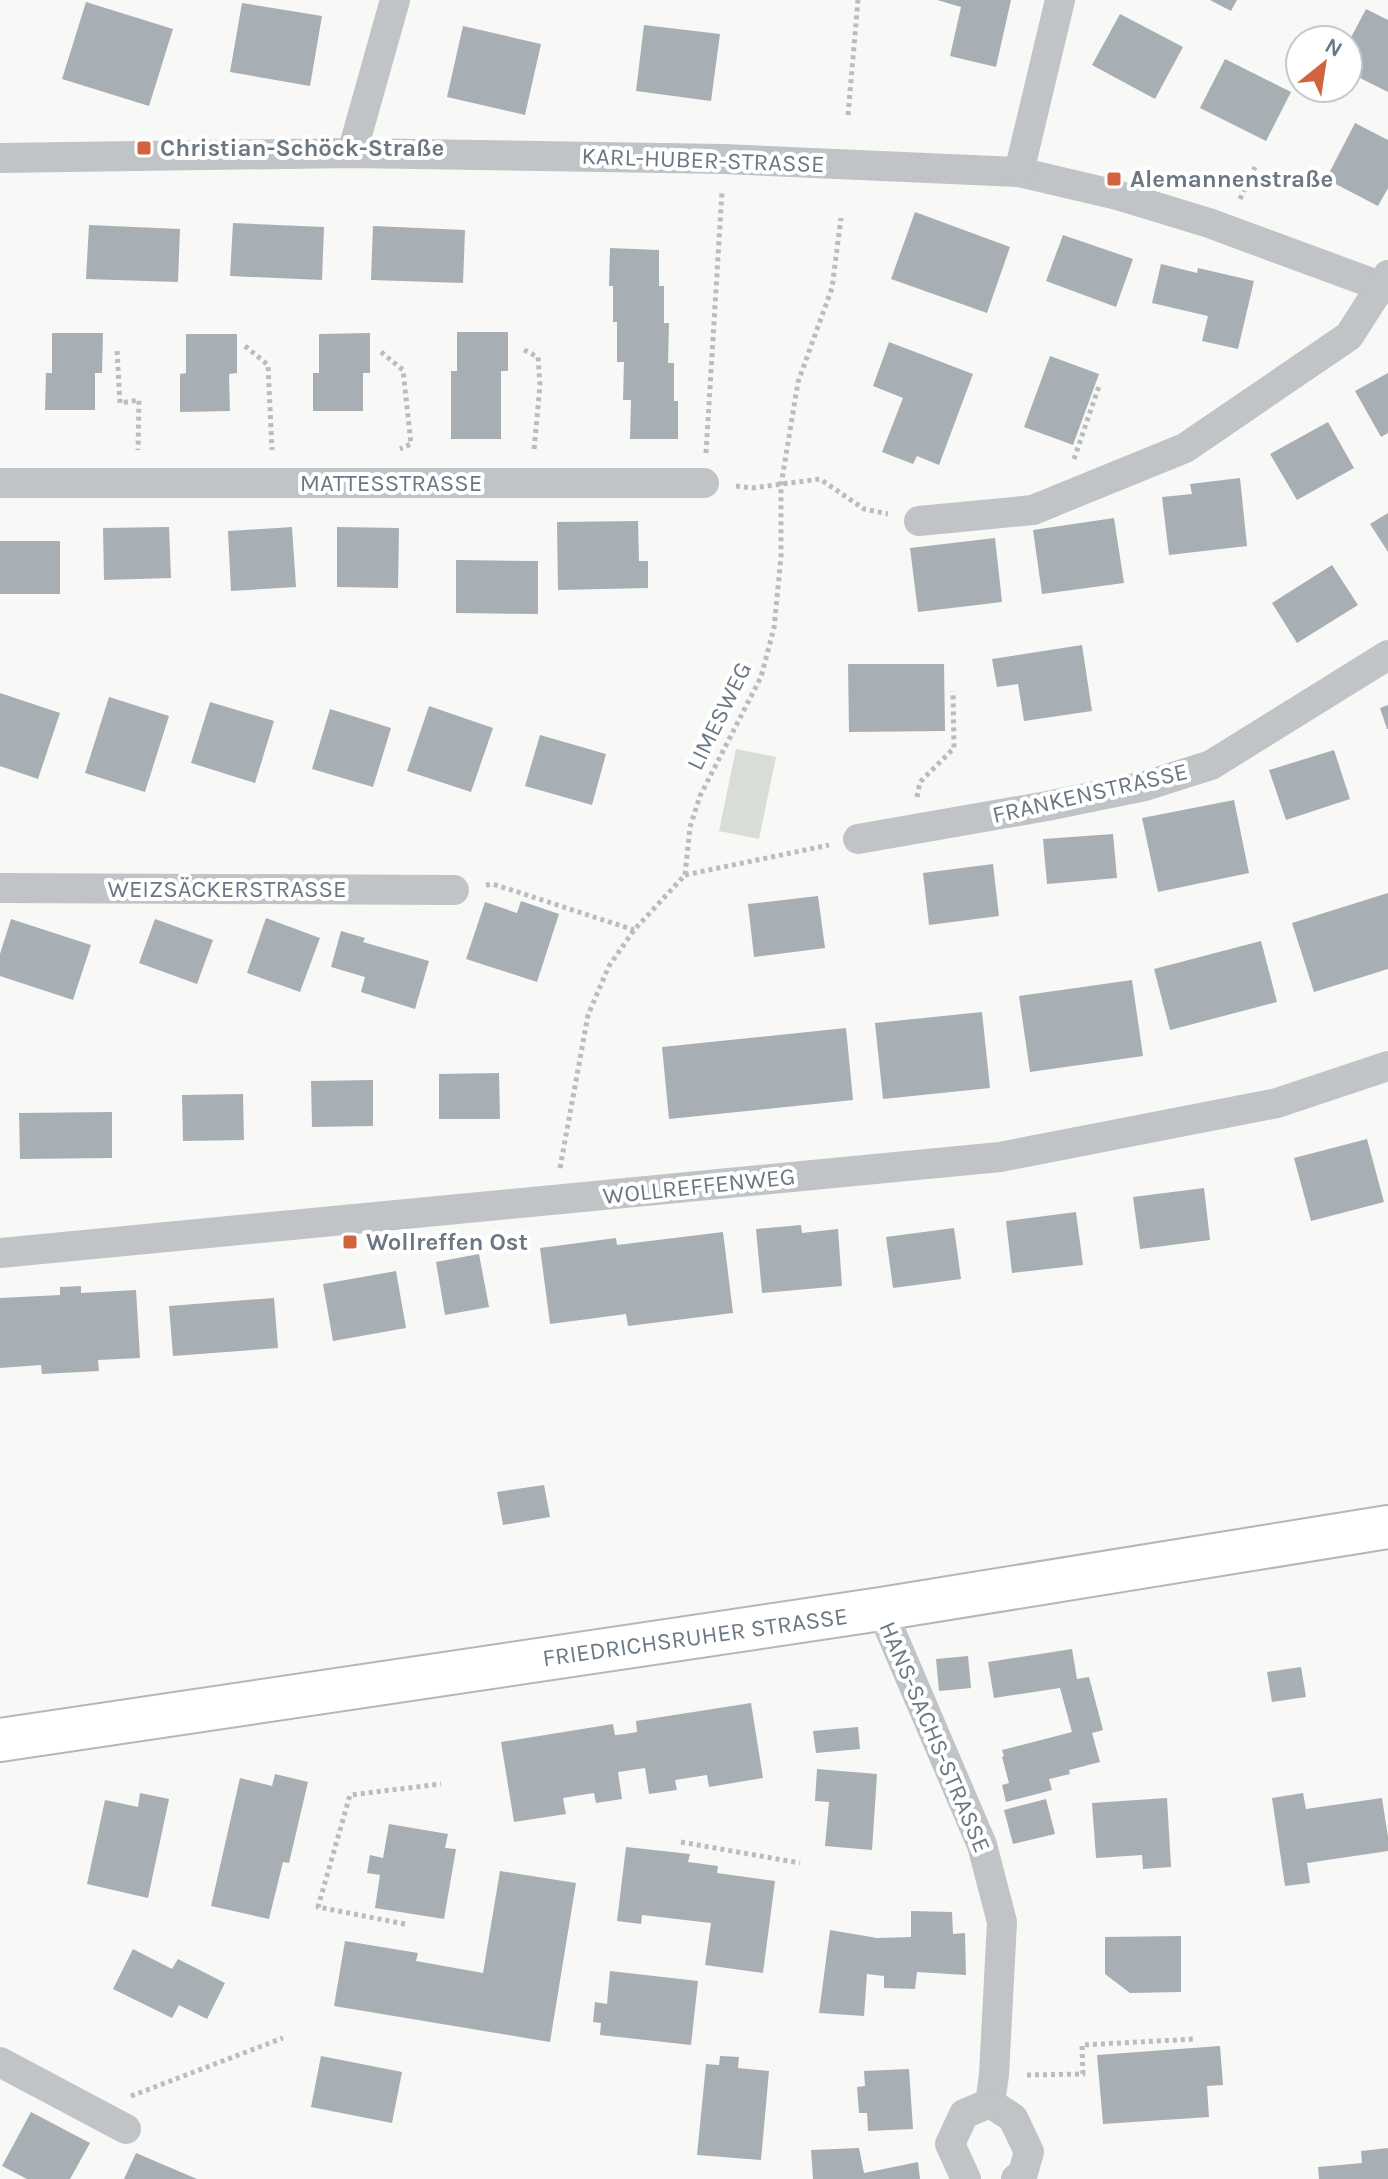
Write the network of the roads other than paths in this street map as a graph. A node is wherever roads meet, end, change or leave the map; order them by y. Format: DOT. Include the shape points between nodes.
graph roads {
  1 [pos="395,0"];
  2 [pos="1060,0"];
  3 [pos="352,153"];
  4 [pos="0,158"];
  5 [pos="1019,172"];
  6 [pos="1386,283"];
  7 [pos="0,483"];
  8 [pos="704,483"];
  9 [pos="919,521"];
  10 [pos="1388,655"];
  11 [pos="858,839"];
  12 [pos="0,888"];
  13 [pos="454,890"];
  14 [pos="1388,1066"];
  15 [pos="0,1253"];
  16 [pos="1388,1527"];
  17 [pos="881,1609"];
  18 [pos="0,1740"];
  19 [pos="0,2062"];
  20 [pos="992,2089"];
  21 [pos="126,2129"];
  22 [pos="966,2179"];
  23 [pos="1016,2179"];
  1 -- 3 [label="street"];
  2 -- 5 [label="street"];
  3 -- 4 [label="street, KARL-HUBER-STRASSE"];
  3 -- 5 [label="street, KARL-HUBER-STRASSE" via="724,159"];
  5 -- 6 [label="street, KARL-HUBER-STRASSE" via="1117,195"];
  6 -- 9 [label="street" via="1349,336 1185,448 1033,510"];
  7 -- 8 [label="street, MATTESSTRASSE"];
  10 -- 11 [label="street, FRANKENSTRASSE" via="1211,765 1145,786"];
  12 -- 13 [label="street, WEIZSÄCKERSTRASSE"];
  14 -- 15 [label="street, WOLLREFFENWEG" via="1277,1103 1000,1157"];
  16 -- 17 [label="main road, FRIEDRICHSRUHER STRASSE"];
  17 -- 18 [label="main road, FRIEDRICHSRUHER STRASSE"];
  17 -- 20 [label="street, HANS-SACHS-STRASSE" via="982,1845 1002,1922"];
  19 -- 21 [label="street"];
  20 -- 22 [label="street" via="964,2114 950,2144"];
  20 -- 23 [label="street" via="1029,2152"];
}
